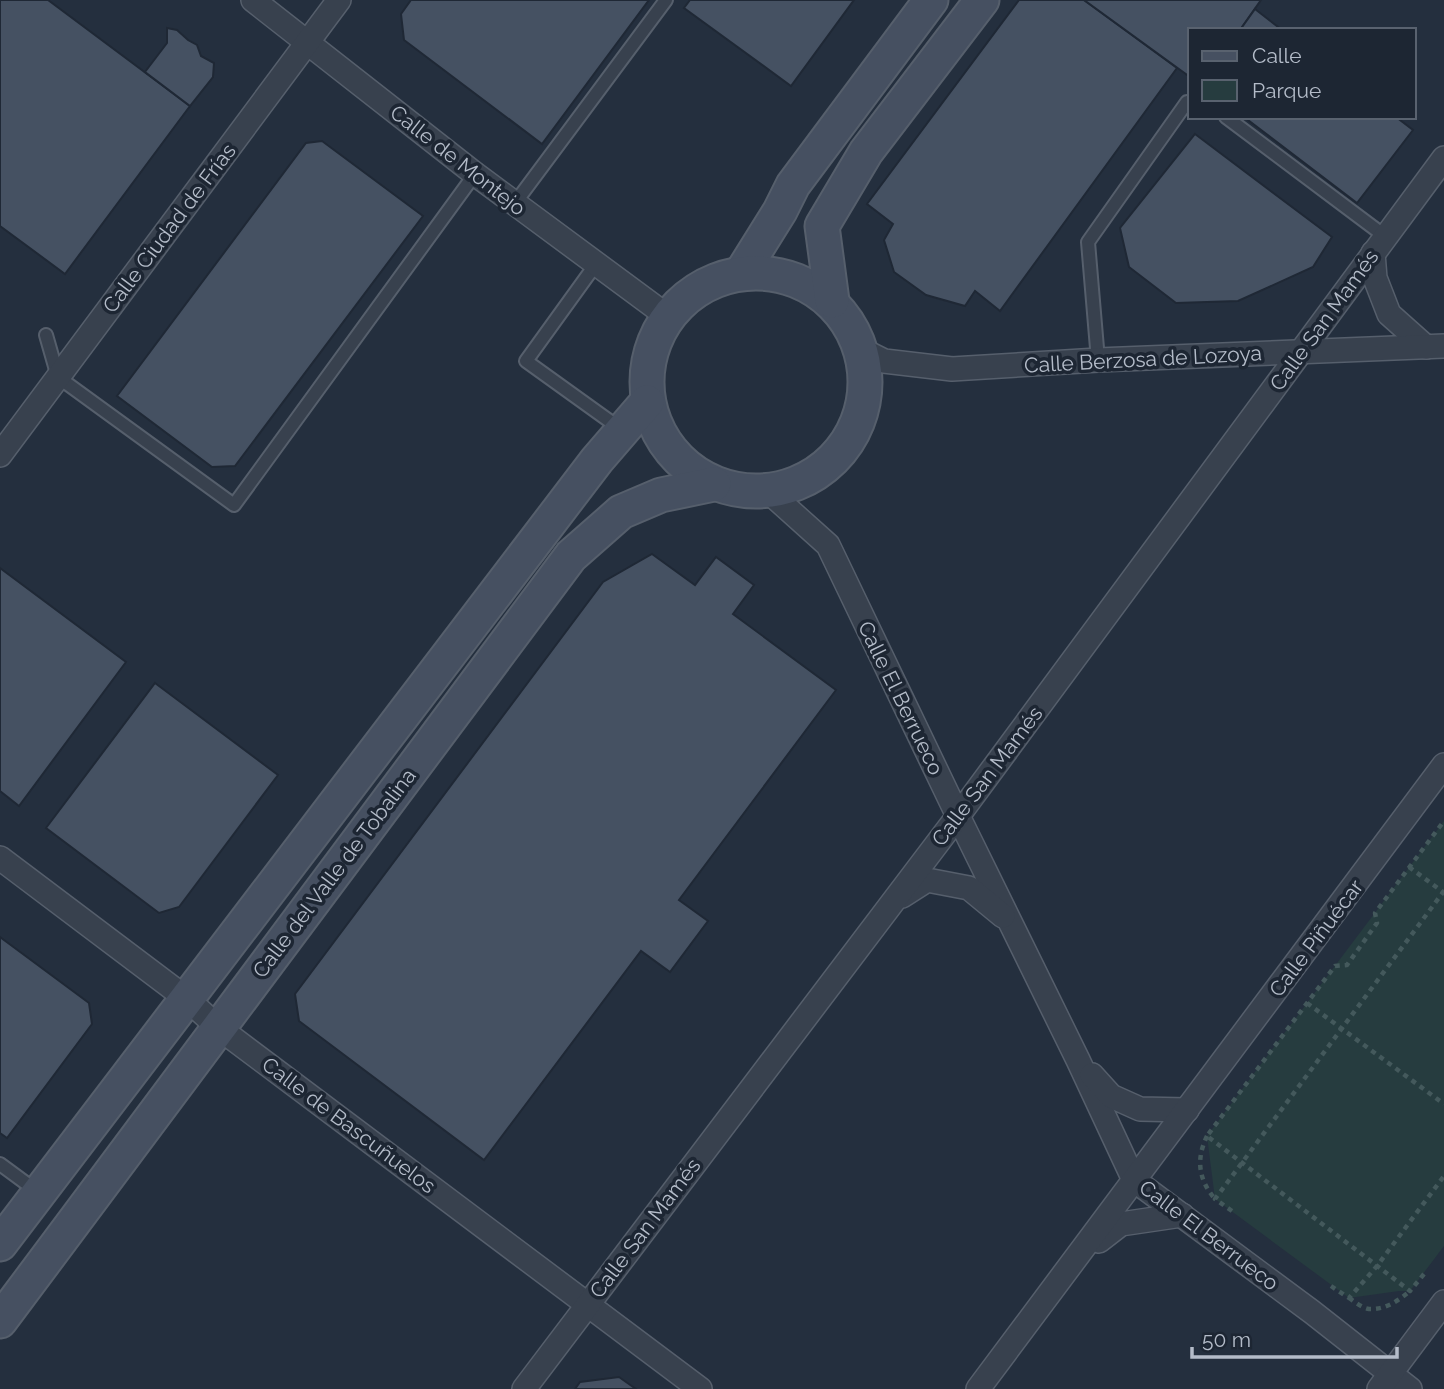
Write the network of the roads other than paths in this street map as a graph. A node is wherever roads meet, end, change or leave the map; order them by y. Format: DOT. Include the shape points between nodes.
graph roads {
  1 [pos="253,0"];
  2 [pos="339,0"];
  3 [pos="666,0"];
  4 [pos="930,0"];
  5 [pos="982,0"];
  6 [pos="307,42"];
  7 [pos="1188,102"];
  8 [pos="1228,119"];
  9 [pos="1444,158"];
  10 [pos="475,174"];
  11 [pos="514,203"];
  12 [pos="1380,245"];
  13 [pos="596,264"];
  14 [pos="742,272"];
  15 [pos="832,301"];
  16 [pos="667,316"];
  17 [pos="46,335"];
  18 [pos="1435,346"];
  19 [pos="862,350"];
  20 [pos="1301,352"];
  21 [pos="1098,360"];
  22 [pos="58,377"];
  23 [pos="647,402"];
  24 [pos="622,430"];
  25 [pos="0,455"];
  26 [pos="714,484"];
  27 [pos="769,492"];
  28 [pos="1444,765"];
  29 [pos="958,816"];
  30 [pos="0,858"];
  31 [pos="891,904"];
  32 [pos="1010,922"];
  33 [pos="187,999"];
  34 [pos="219,1028"];
  35 [pos="1078,1060"];
  36 [pos="1187,1110"];
  37 [pos="0,1164"];
  38 [pos="1135,1180"];
  39 [pos="38,1192"];
  40 [pos="1182,1215"];
  41 [pos="0,1244"];
  42 [pos="1075,1261"];
  43 [pos="1444,1302"];
  44 [pos="588,1303"];
  45 [pos="0,1321"];
  46 [pos="1385,1381"];
  47 [pos="524,1389"];
  48 [pos="700,1389"];
  49 [pos="978,1389"];
  50 [pos="1410,1389"];
  1 -- 6 [label="street, Calle de Montejo"];
  2 -- 6 [label="street, Calle Ciudad de Frías"];
  3 -- 11 [label="lane"];
  4 -- 14 [label="main road" via="793,185"];
  5 -- 15 [label="main road" via="866,152 822,226"];
  6 -- 10 [label="street, Calle de Montejo"];
  6 -- 22 [label="street, Calle Ciudad de Frías"];
  7 -- 21 [label="lane" via="1088,242"];
  8 -- 12 [label="lane"];
  9 -- 12 [label="street, Calle San Mamés"];
  10 -- 11 [label="street, Calle de Montejo"];
  10 -- 22 [label="lane" via="234,505"];
  11 -- 13 [label="street, Calle de Montejo"];
  12 -- 18 [label="street, Calle Berzosa de Lozoya" via="1375,278 1389,314"];
  12 -- 20 [label="street, Calle San Mamés"];
  13 -- 16 [label="street, Calle de Montejo"];
  13 -- 24 [label="lane" via="526,361"];
  14 -- 15 [label="main road" via="796,279"];
  14 -- 16 [label="main road" via="691,292"];
  15 -- 19 [label="main road"];
  16 -- 23 [label="main road" via="645,376"];
  17 -- 22 [label="lane"];
  18 -- 20 [label="street, Calle Berzosa de Lozoya"];
  19 -- 21 [label="street, Calle Berzosa de Lozoya" via="884,361 952,369"];
  19 -- 27 [label="main road" via="866,398 851,440 817,475"];
  20 -- 21 [label="street, Calle Berzosa de Lozoya"];
  20 -- 29 [label="street, Calle San Mamés"];
  22 -- 25 [label="street, Calle Ciudad de Frías"];
  23 -- 24 [label="main road, Calle del Valle de Tobalina"];
  23 -- 26 [label="main road" via="673,455"];
  24 -- 33 [label="main road, Calle del Valle de Tobalina"];
  26 -- 27 [label="main road"];
  26 -- 34 [label="main road, Calle del Valle de Tobalina" via="661,495 621,512 570,555"];
  27 -- 29 [label="street, Calle El Berrueco" via="828,545"];
  28 -- 36 [label="street, Calle Piñuécar"];
  29 -- 31 [label="street, Calle San Mamés"];
  29 -- 32 [label="street, Calle El Berrueco"];
  30 -- 33 [label="street, Calle de Bascuñuelos"];
  31 -- 32 [label="street, Calle El Berrueco" via="927,880 969,888"];
  31 -- 44 [label="street, Calle San Mamés"];
  32 -- 35 [label="street, Calle El Berrueco"];
  33 -- 34 [label="street, Calle de Bascuñuelos"];
  33 -- 39 [label="main road, Calle del Valle de Tobalina"];
  34 -- 44 [label="street, Calle de Bascuñuelos"];
  34 -- 45 [label="main road, Calle del Valle de Tobalina"];
  35 -- 36 [label="street" via="1111,1097 1140,1109"];
  35 -- 38 [label="street, Calle El Berrueco"];
  36 -- 38 [label="street, Calle Piñuécar"];
  37 -- 39 [label="lane"];
  38 -- 40 [label="street, Calle El Berrueco"];
  38 -- 42 [label="street, Calle Piñuécar"];
  39 -- 41 [label="main road, Calle del Valle de Tobalina"];
  40 -- 42 [label="street, Calle Piñuécar" via="1122,1224"];
  40 -- 46 [label="street, Calle El Berrueco" via="1302,1304"];
  42 -- 49 [label="street, Calle Piñuécar"];
  43 -- 46 [label="street"];
  44 -- 47 [label="street, Calle San Mamés"];
  44 -- 48 [label="street, Calle de Bascuñuelos"];
  46 -- 50 [label="street, Calle El Berrueco"];
}
